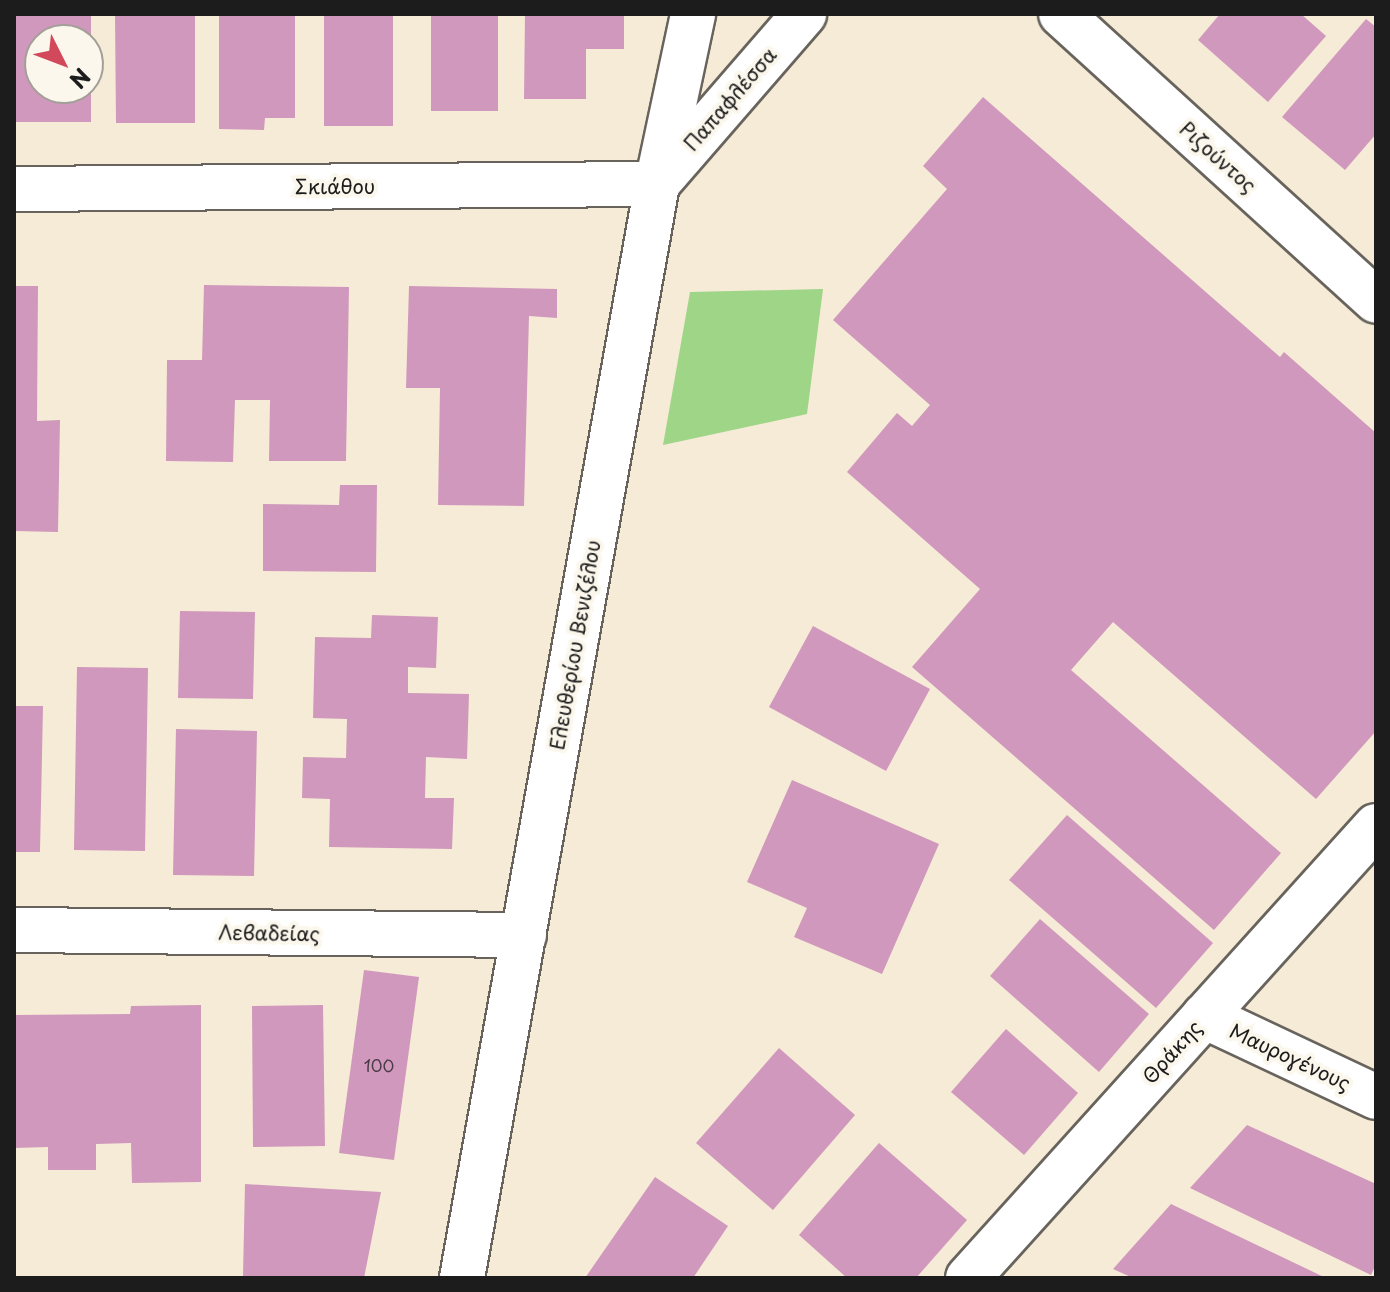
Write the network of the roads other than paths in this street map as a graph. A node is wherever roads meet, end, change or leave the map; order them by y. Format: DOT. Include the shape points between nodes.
graph roads {
  1 [pos="693,14"];
  2 [pos="804,14"];
  3 [pos="1061,14"];
  4 [pos="657,184"];
  5 [pos="14,189"];
  6 [pos="1376,301"];
  7 [pos="1376,826"];
  8 [pos="14,930"];
  9 [pos="524,935"];
  10 [pos="1204,1016"];
  11 [pos="1376,1097"];
  12 [pos="462,1278"];
  13 [pos="968,1278"];
  1 -- 4 [label="street, Ελευθερίου Βενιζέλου"];
  2 -- 4 [label="street, Παπαφλέσσα"];
  3 -- 6 [label="street, Ριζούντος"];
  4 -- 5 [label="street, Σκιάθου"];
  4 -- 9 [label="street, Ελευθερίου Βενιζέλου"];
  7 -- 10 [label="street, Θράκης"];
  8 -- 9 [label="street, Λεβαδείας"];
  9 -- 12 [label="street, Ελευθερίου Βενιζέλου"];
  10 -- 11 [label="street, Μαυρογένους"];
  10 -- 13 [label="street, Θράκης"];
}
